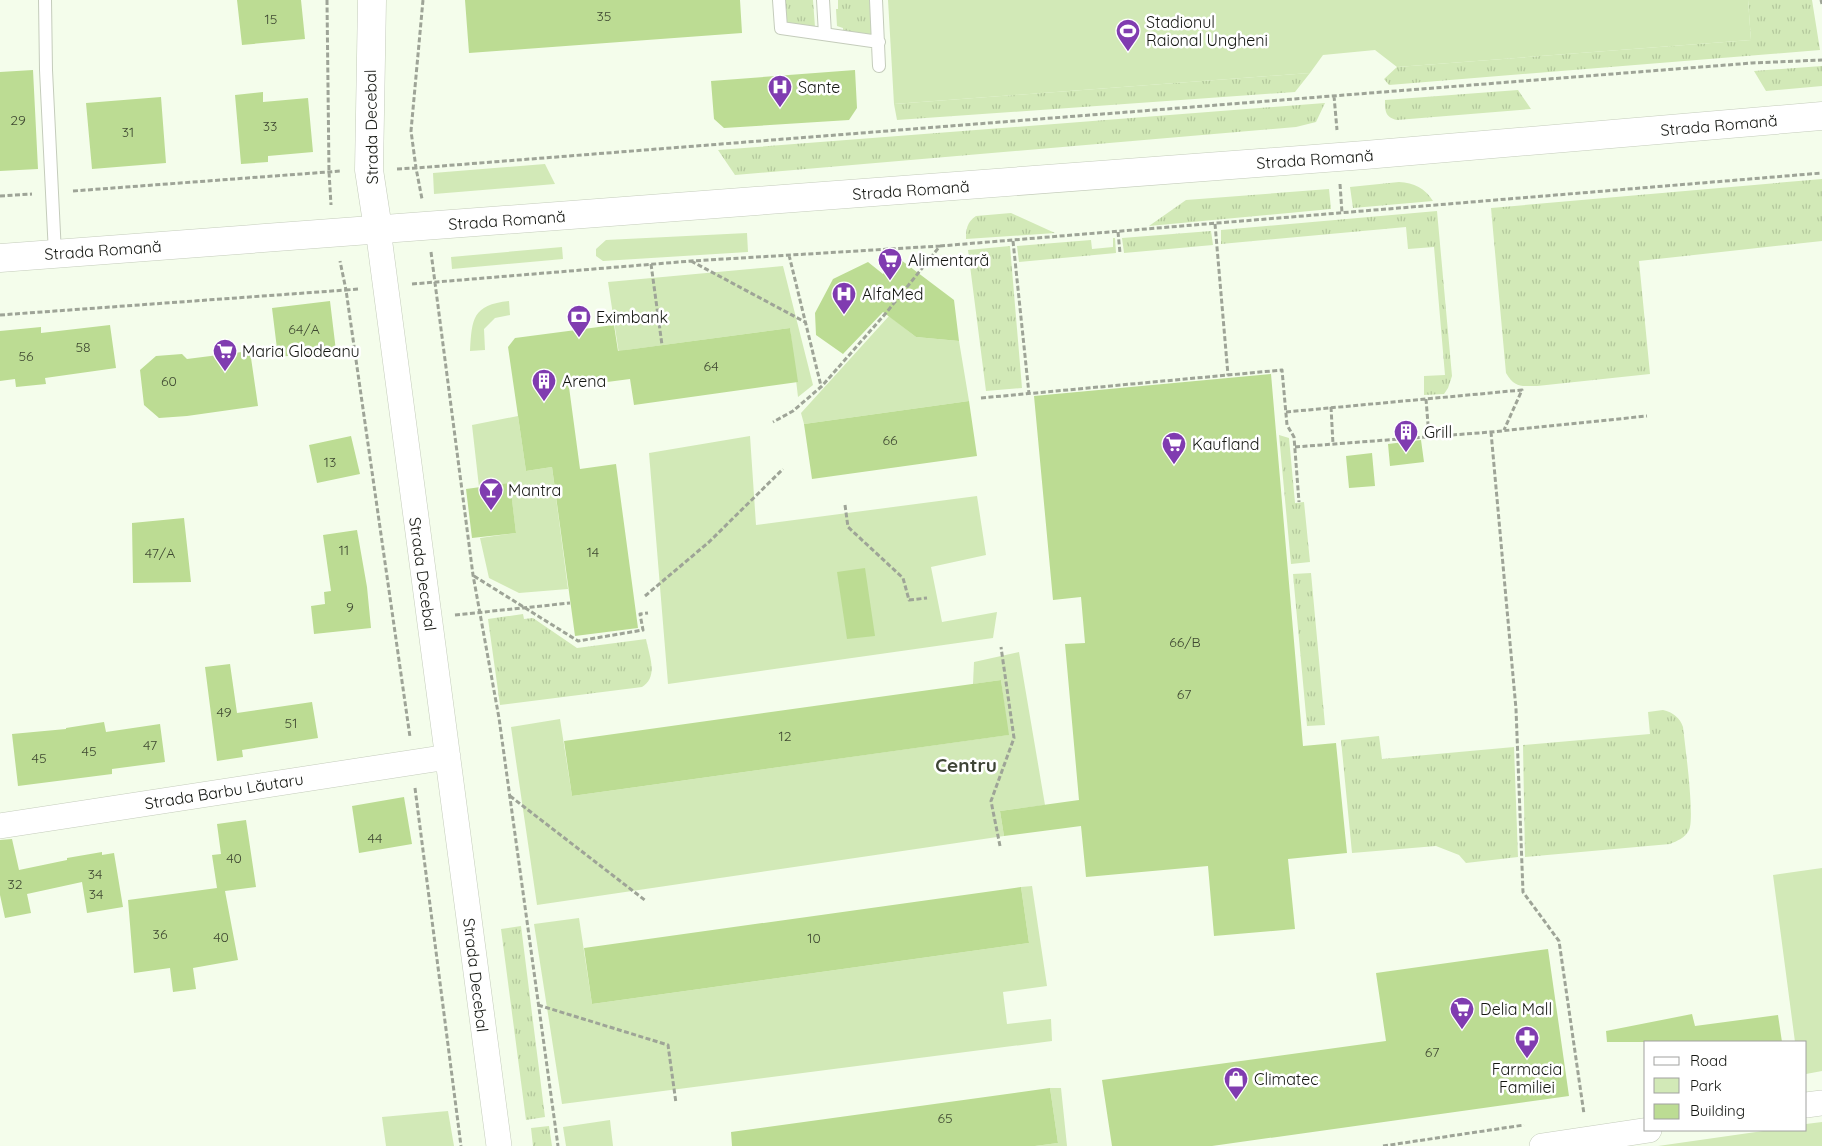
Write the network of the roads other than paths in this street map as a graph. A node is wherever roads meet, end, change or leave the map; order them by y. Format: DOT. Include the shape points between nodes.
graph roads {
  1 [pos="45,0"];
  2 [pos="372,0"];
  3 [pos="779,0"];
  4 [pos="823,0"];
  5 [pos="876,0"];
  6 [pos="825,34"];
  7 [pos="879,42"];
  8 [pos="880,66"];
  9 [pos="1822,116"];
  10 [pos="378,229"];
  11 [pos="55,254"];
  12 [pos="0,258"];
  13 [pos="448,757"];
  14 [pos="0,826"];
  15 [pos="1822,1103"];
  16 [pos="1807,1105"];
  17 [pos="1644,1131"];
  18 [pos="499,1146"];
  19 [pos="1542,1146"];
  1 -- 11 [label="lane"];
  2 -- 10 [label="main road, Strada Decebal" via="369,170"];
  3 -- 6 [label="lane" via="781,28"];
  4 -- 6 [label="lane"];
  5 -- 7 [label="lane"];
  6 -- 7 [label="lane"];
  7 -- 8 [label="lane"];
  9 -- 10 [label="main road, Strada Romană" via="1525,142"];
  10 -- 11 [label="main road, Strada Romană"];
  10 -- 13 [label="street, Strada Decebal"];
  11 -- 12 [label="main road, Strada Romană"];
  13 -- 14 [label="street, Strada Barbu Lăutaru"];
  13 -- 18 [label="street, Strada Decebal"];
  15 -- 16 [label="street"];
  17 -- 19 [label="street"];
}
